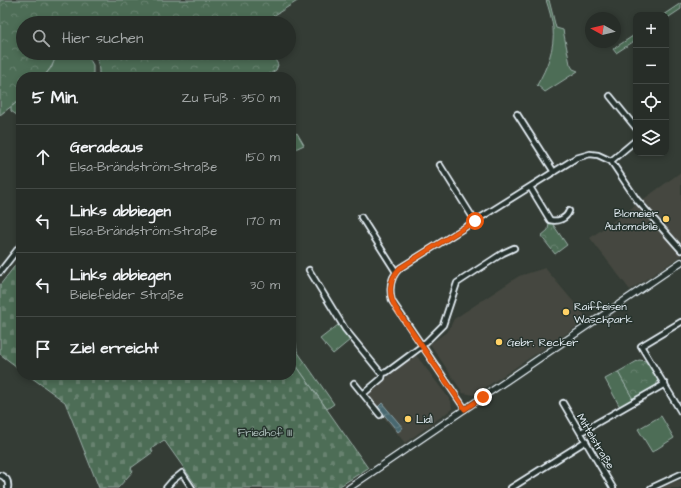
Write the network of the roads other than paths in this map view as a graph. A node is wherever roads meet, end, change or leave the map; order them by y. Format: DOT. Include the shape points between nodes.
graph roads {
  1 [pos="610,96"];
  2 [pos="517,114"];
  3 [pos="633,124"];
  4 [pos="633,142"];
  5 [pos="610,161"];
  6 [pos="440,165"];
  7 [pos="554,172"];
  8 [pos="530,187"];
  9 [pos="569,211"];
  10 [pos="361,217"];
  11 [pos="475,221"];
  12 [pos="514,248"];
  13 [pos="681,250"];
  14 [pos="16,251"];
  15 [pos="681,262"];
  16 [pos="309,270"];
  17 [pos="0,272"];
  18 [pos="396,272"];
  19 [pos="681,322"];
  20 [pos="422,346"];
  21 [pos="383,373"];
  22 [pos="354,383"];
  23 [pos="664,384"];
  24 [pos="363,394"];
  25 [pos="563,403"];
  26 [pos="465,409"];
  27 [pos="681,412"];
  28 [pos="380,415"];
  29 [pos="581,432"];
  30 [pos="586,442"];
  31 [pos="681,474"];
  32 [pos="0,475"];
  33 [pos="8,488"];
  34 [pos="166,488"];
  35 [pos="192,488"];
  36 [pos="349,488"];
  37 [pos="510,488"];
  38 [pos="613,488"];
  39 [pos="651,488"];
  1 -- 3 [label="street"];
  2 -- 7 [label="street"];
  4 -- 5 [label="street"];
  5 -- 7 [label="street" via="598,155 583,155"];
  5 -- 13 [label="street" via="637,200"];
  6 -- 11 [label="street"];
  7 -- 8 [label="street"];
  8 -- 9 [label="street" via="550,220 559,220 568,215"];
  8 -- 11 [label="street"];
  10 -- 18 [label="street"];
  11 -- 18 [label="street"];
  12 -- 20 [label="street" via="457,283 443,326"];
  14 -- 17 [label="street"];
  15 -- 26 [label="street"];
  16 -- 21 [label="street" via="346,329"];
  18 -- 20 [label="street" via="390,288 392,301"];
  19 -- 23 [label="street" via="641,346"];
  20 -- 21 [label="street"];
  20 -- 26 [label="street"];
  21 -- 24 [label="street" via="382,378"];
  22 -- 24 [label="street"];
  23 -- 27 [label="street"];
  23 -- 29 [label="street"];
  24 -- 28 [label="street"];
  25 -- 29 [label="street, Mittelstraße"];
  26 -- 36 [label="street"];
  29 -- 30 [label="street, Mittelstraße"];
  30 -- 37 [label="street"];
  30 -- 38 [label="street, Mittelstraße"];
  31 -- 39 [label="street"];
  32 -- 33 [label="street" via="7,479"];
  34 -- 35 [label="street" via="182,473"];
}
